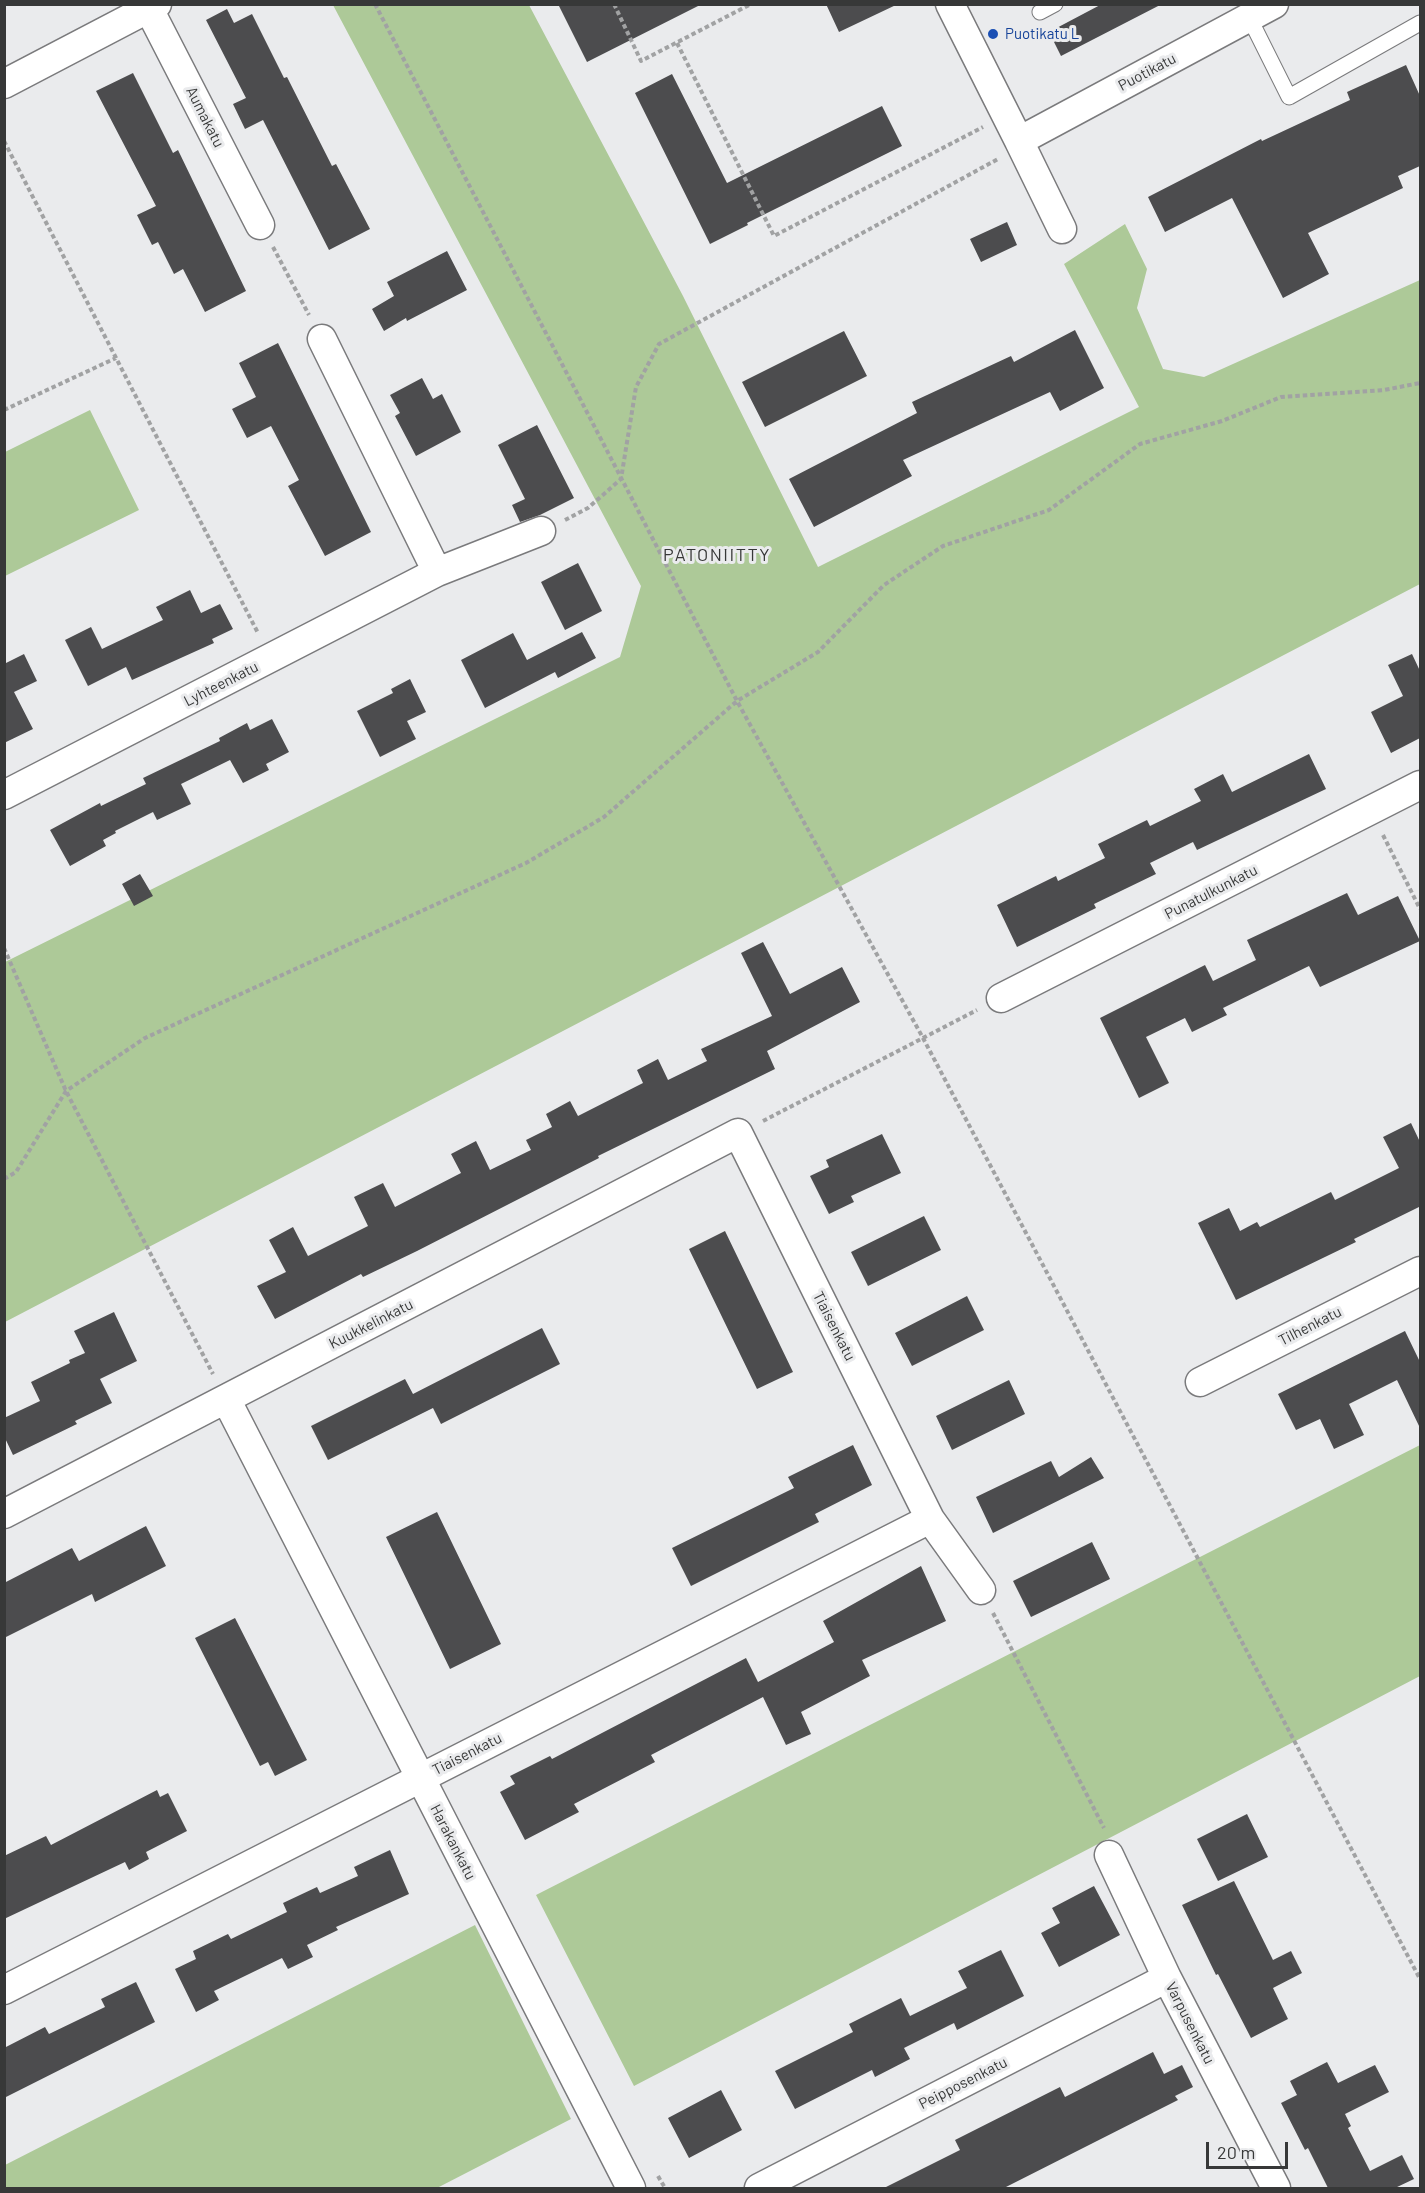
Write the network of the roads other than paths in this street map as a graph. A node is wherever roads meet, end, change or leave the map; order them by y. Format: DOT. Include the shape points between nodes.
graph roads {
  1 [pos="950,4"];
  2 [pos="1055,4"];
  3 [pos="1275,4"];
  4 [pos="153,7"];
  5 [pos="1040,12"];
  6 [pos="1249,18"];
  7 [pos="1420,23"];
  8 [pos="4,84"];
  9 [pos="1019,141"];
  10 [pos="260,225"];
  11 [pos="1062,229"];
  12 [pos="322,339"];
  13 [pos="541,531"];
  14 [pos="437,572"];
  15 [pos="1420,785"];
  16 [pos="4,795"];
  17 [pos="1001,998"];
  18 [pos="738,1133"];
  19 [pos="1420,1271"];
  20 [pos="1200,1382"];
  21 [pos="226,1399"];
  22 [pos="4,1514"];
  23 [pos="930,1519"];
  24 [pos="981,1590"];
  25 [pos="421,1778"];
  26 [pos="1109,1855"];
  27 [pos="1167,1978"];
  28 [pos="4,1990"];
  29 [pos="631,2188"];
  30 [pos="759,2188"];
  31 [pos="1276,2188"];
  1 -- 9 [label="street"];
  2 -- 5 [label="lane"];
  3 -- 6 [label="street, Puotikatu"];
  4 -- 8 [label="street, Aumakatu"];
  4 -- 10 [label="street, Aumakatu"];
  6 -- 7 [label="lane" via="1289,97"];
  6 -- 9 [label="street, Puotikatu"];
  9 -- 11 [label="street"];
  12 -- 14 [label="street"];
  13 -- 14 [label="street, Lyhteenkatu"];
  14 -- 16 [label="street, Lyhteenkatu"];
  15 -- 17 [label="street, Punatulkunkatu"];
  18 -- 21 [label="street, Kuukkelinkatu"];
  18 -- 23 [label="street, Tiaisenkatu"];
  19 -- 20 [label="street, Tilhenkatu"];
  21 -- 22 [label="street, Kuukkelinkatu"];
  21 -- 25 [label="street, Harakankatu"];
  23 -- 24 [label="street, Tiaisenkatu"];
  23 -- 25 [label="street, Tiaisenkatu"];
  25 -- 28 [label="street, Tiaisenkatu"];
  25 -- 29 [label="street, Harakankatu"];
  26 -- 27 [label="street, Varpusenkatu"];
  27 -- 30 [label="street, Peipposenkatu"];
  27 -- 31 [label="street, Varpusenkatu"];
}
